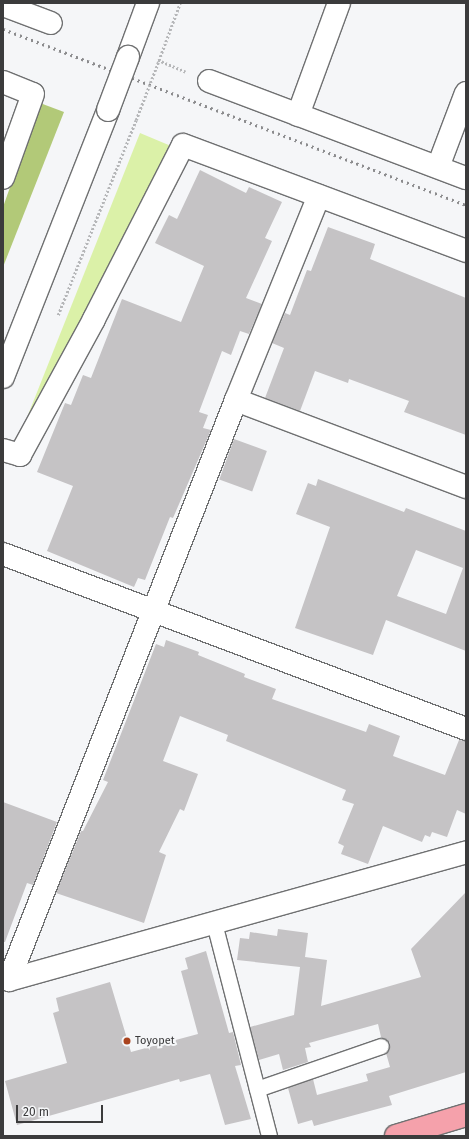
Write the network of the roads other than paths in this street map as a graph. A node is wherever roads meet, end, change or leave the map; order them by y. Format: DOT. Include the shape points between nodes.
graph roads {
  1 [pos="148,3"];
  2 [pos="339,3"];
  3 [pos="3,5"];
  4 [pos="51,23"];
  5 [pos="209,81"];
  6 [pos="3,82"];
  7 [pos="466,93"];
  8 [pos="298,115"];
  9 [pos="438,167"];
  10 [pos="3,178"];
  11 [pos="466,178"];
  12 [pos="319,196"];
  13 [pos="466,251"];
  14 [pos="3,377"];
  15 [pos="236,400"];
  16 [pos="3,450"];
  17 [pos="466,487"];
  18 [pos="3,554"];
  19 [pos="154,612"];
  20 [pos="466,729"];
  21 [pos="466,852"];
  22 [pos="214,923"];
  23 [pos="6,979"];
  24 [pos="381,1046"];
  25 [pos="257,1089"];
  26 [pos="466,1114"];
  27 [pos="269,1136"];
  28 [pos="396,1136"];
  1 -- 14 [label="street, bridge"];
  2 -- 8 [label="street"];
  3 -- 4 [label="street"];
  5 -- 8 [label="street"];
  6 -- 10 [label="street" via="33,94"];
  7 -- 9 [label="street"];
  8 -- 9 [label="street"];
  9 -- 11 [label="street"];
  12 -- 13 [label="street"];
  12 -- 15 [label="street"];
  12 -- 16 [label="street" via="183,145 94,319 20,455"];
  15 -- 17 [label="street"];
  15 -- 19 [label="street"];
  18 -- 19 [label="street"];
  19 -- 20 [label="street"];
  19 -- 23 [label="street"];
  21 -- 22 [label="street"];
  22 -- 23 [label="street"];
  22 -- 25 [label="lane"];
  24 -- 25 [label="lane"];
  25 -- 27 [label="lane"];
  26 -- 28 [label="highway"];
}
